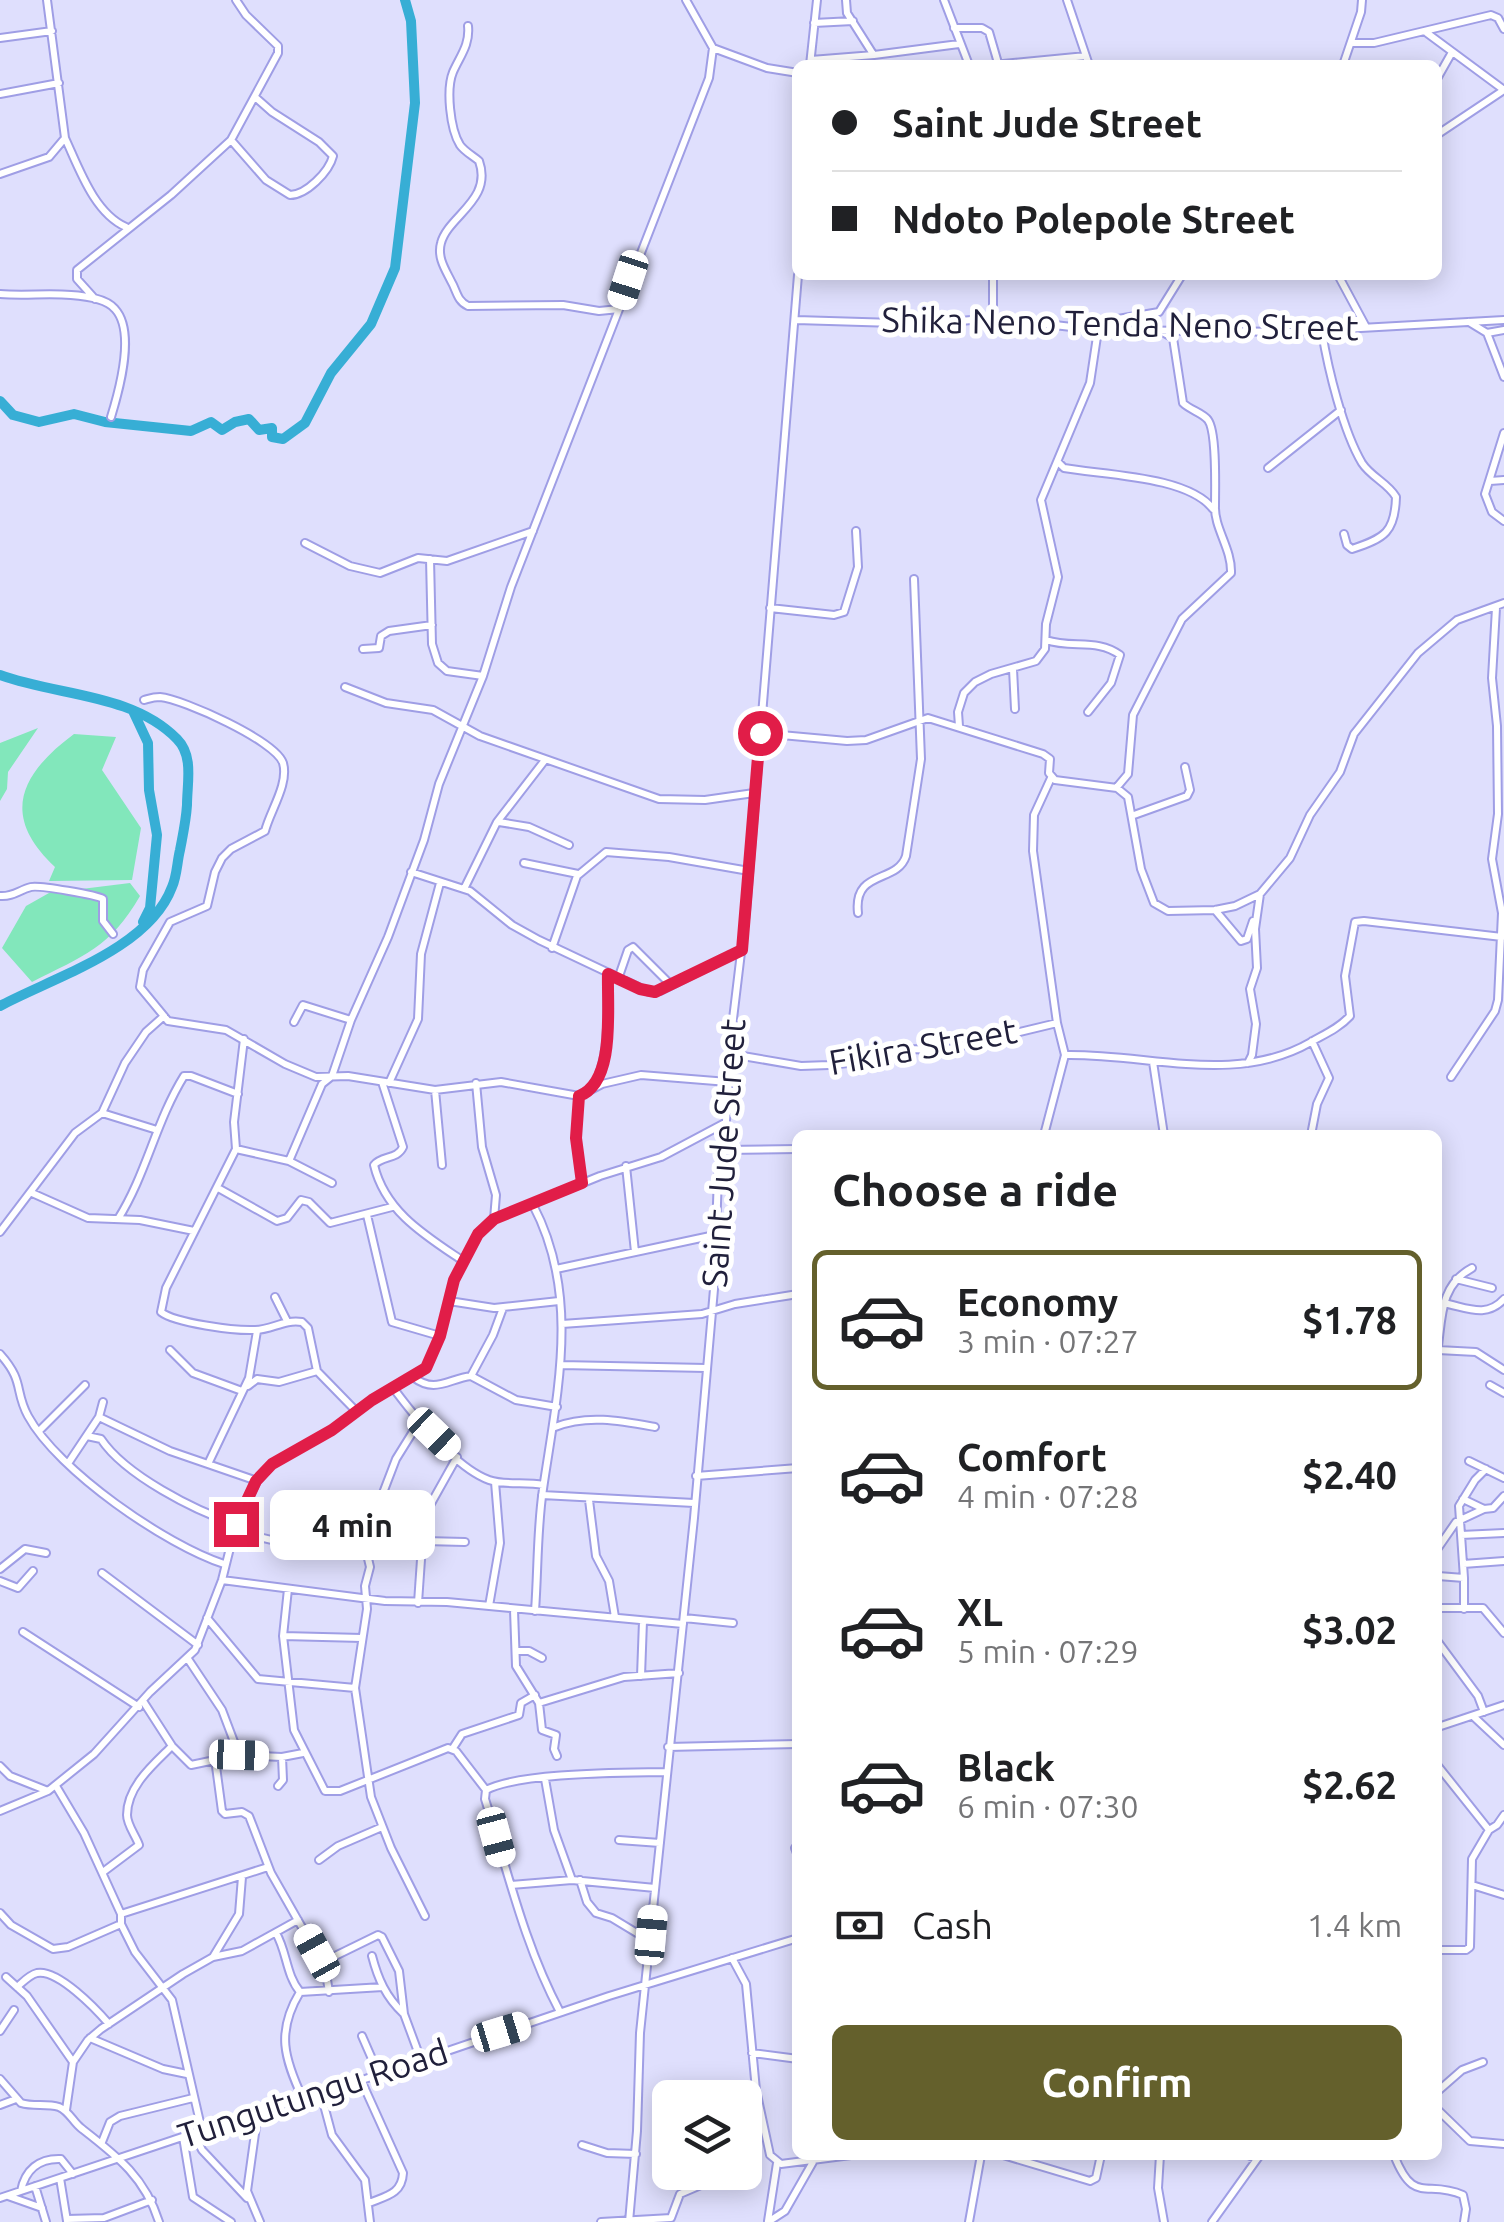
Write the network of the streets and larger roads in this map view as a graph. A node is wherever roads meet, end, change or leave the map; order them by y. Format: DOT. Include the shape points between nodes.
graph roads {
  1 [pos="47,0"];
  2 [pos="236,0"];
  3 [pos="686,0"];
  4 [pos="817,0"];
  5 [pos="846,0"];
  6 [pos="944,0"];
  7 [pos="1067,0"];
  8 [pos="1362,0"];
  9 [pos="853,22"];
  10 [pos="814,23"];
  11 [pos="468,26"];
  12 [pos="954,28"];
  13 [pos="1504,29"];
  14 [pos="52,31"];
  15 [pos="1426,32"];
  16 [pos="0,38"];
  17 [pos="1351,43"];
  18 [pos="959,44"];
  19 [pos="714,48"];
  20 [pos="1451,54"];
  21 [pos="874,56"];
  22 [pos="811,60"];
  23 [pos="832,60"];
  24 [pos="967,60"];
  25 [pos="995,60"];
  26 [pos="1087,60"];
  27 [pos="1345,60"];
  28 [pos="1442,70"];
  29 [pos="792,71"];
  30 [pos="59,83"];
  31 [pos="1504,90"];
  32 [pos="0,94"];
  33 [pos="254,97"];
  34 [pos="1442,131"];
  35 [pos="65,138"];
  36 [pos="231,140"];
  37 [pos="0,174"];
  38 [pos="128,227"];
  39 [pos="798,280"];
  40 [pos="993,280"];
  41 [pos="1179,280"];
  42 [pos="1341,280"];
  43 [pos="0,294"];
  44 [pos="95,299"];
  45 [pos="619,309"];
  46 [pos="599,311"];
  47 [pos="993,318"];
  48 [pos="796,320"];
  49 [pos="1504,320"];
  50 [pos="1469,322"];
  51 [pos="613,326"];
  52 [pos="1366,328"];
  53 [pos="1504,330"];
  54 [pos="1098,331"];
  55 [pos="1322,332"];
  56 [pos="1487,333"];
  57 [pos="1504,377"];
  58 [pos="1342,409"];
  59 [pos="111,416"];
  60 [pos="1504,433"];
  61 [pos="1058,462"];
  62 [pos="1268,468"];
  63 [pos="1490,480"];
  64 [pos="1504,480"];
  65 [pos="1214,510"];
  66 [pos="1504,521"];
  67 [pos="534,530"];
  68 [pos="856,531"];
  69 [pos="1344,534"];
  70 [pos="305,543"];
  71 [pos="430,559"];
  72 [pos="914,579"];
  73 [pos="1500,606"];
  74 [pos="770,608"];
  75 [pos="432,625"];
  76 [pos="1046,640"];
  77 [pos="364,649"];
  78 [pos="1012,668"];
  79 [pos="482,676"];
  80 [pos="345,687"];
  81 [pos="144,700"];
  82 [pos="1015,708"];
  83 [pos="1088,712"];
  84 [pos="920,718"];
  85 [pos="462,724"];
  86 [pos="960,726"];
  87 [pos="760,733"];
  88 [pos="545,760"];
  89 [pos="1185,767"];
  90 [pos="1051,778"];
  91 [pos="1116,788"];
  92 [pos="754,793"];
  93 [pos="1134,814"];
  94 [pos="497,822"];
  95 [pos="568,845"];
  96 [pos="524,863"];
  97 [pos="749,871"];
  98 [pos="411,872"];
  99 [pos="580,874"];
  100 [pos="440,882"];
  101 [pos="464,888"];
  102 [pos="1260,894"];
  103 [pos="0,896"];
  104 [pos="1214,910"];
  105 [pos="858,914"];
  106 [pos="1256,916"];
  107 [pos="113,934"];
  108 [pos="1502,937"];
  109 [pos="552,948"];
  110 [pos="742,950"];
  111 [pos="608,974"];
  112 [pos="618,979"];
  113 [pos="670,984"];
  114 [pos="164,1016"];
  115 [pos="351,1020"];
  116 [pos="294,1022"];
  117 [pos="1057,1023"];
  118 [pos="244,1039"];
  119 [pos="1312,1041"];
  120 [pos="731,1054"];
  121 [pos="1065,1055"];
  122 [pos="1153,1062"];
  123 [pos="1247,1064"];
  124 [pos="332,1076"];
  125 [pos="1451,1077"];
  126 [pos="385,1082"];
  127 [pos="728,1082"];
  128 [pos="476,1083"];
  129 [pos="435,1090"];
  130 [pos="592,1090"];
  131 [pos="238,1094"];
  132 [pos="579,1096"];
  133 [pos="102,1112"];
  134 [pos="725,1122"];
  135 [pos="158,1130"];
  136 [pos="1046,1130"];
  137 [pos="1163,1130"];
  138 [pos="1312,1130"];
  139 [pos="236,1148"];
  140 [pos="792,1149"];
  141 [pos="724,1150"];
  142 [pos="289,1162"];
  143 [pos="442,1165"];
  144 [pos="626,1166"];
  145 [pos="332,1183"];
  146 [pos="582,1183"];
  147 [pos="218,1188"];
  148 [pos="32,1193"];
  149 [pos="533,1204"];
  150 [pos="392,1207"];
  151 [pos="366,1214"];
  152 [pos="494,1219"];
  153 [pos="118,1220"];
  154 [pos="194,1231"];
  155 [pos="0,1232"];
  156 [pos="715,1235"];
  157 [pos="636,1252"];
  158 [pos="463,1261"];
  159 [pos="1472,1268"];
  160 [pos="556,1269"];
  161 [pos="1455,1279"];
  162 [pos="1492,1288"];
  163 [pos="792,1295"];
  164 [pos="275,1297"];
  165 [pos="1504,1300"];
  166 [pos="448,1301"];
  167 [pos="559,1301"];
  168 [pos="1444,1303"];
  169 [pos="503,1308"];
  170 [pos="711,1313"];
  171 [pos="1442,1318"];
  172 [pos="287,1321"];
  173 [pos="562,1324"];
  174 [pos="257,1331"];
  175 [pos="440,1336"];
  176 [pos="1442,1348"];
  177 [pos="170,1350"];
  178 [pos="0,1354"];
  179 [pos="561,1365"];
  180 [pos="706,1368"];
  181 [pos="1504,1370"];
  182 [pos="317,1371"];
  183 [pos="471,1376"];
  184 [pos="413,1377"];
  185 [pos="85,1385"];
  186 [pos="1490,1385"];
  187 [pos="394,1389"];
  188 [pos="241,1392"];
  189 [pos="1504,1393"];
  190 [pos="103,1402"];
  191 [pos="557,1407"];
  192 [pos="356,1411"];
  193 [pos="99,1417"];
  194 [pos="419,1422"];
  195 [pos="554,1427"];
  196 [pos="655,1427"];
  197 [pos="39,1431"];
  198 [pos="87,1436"];
  199 [pos="457,1456"];
  200 [pos="1469,1461"];
  201 [pos="69,1462"];
  202 [pos="208,1464"];
  203 [pos="792,1468"];
  204 [pos="1486,1470"];
  205 [pos="696,1476"];
  206 [pos="1504,1478"];
  207 [pos="256,1481"];
  208 [pos="495,1482"];
  209 [pos="543,1484"];
  210 [pos="542,1495"];
  211 [pos="1504,1496"];
  212 [pos="1462,1499"];
  213 [pos="589,1500"];
  214 [pos="694,1503"];
  215 [pos="1484,1508"];
  216 [pos="1460,1518"];
  217 [pos="235,1528"];
  218 [pos="1504,1532"];
  219 [pos="1461,1535"];
  220 [pos="424,1541"];
  221 [pos="465,1542"];
  222 [pos="1442,1543"];
  223 [pos="366,1550"];
  224 [pos="46,1553"];
  225 [pos="1504,1561"];
  226 [pos="224,1564"];
  227 [pos="1463,1564"];
  228 [pos="0,1569"];
  229 [pos="33,1571"];
  230 [pos="102,1573"];
  231 [pos="1442,1576"];
  232 [pos="1464,1578"];
  233 [pos="222,1580"];
  234 [pos="0,1581"];
  235 [pos="288,1589"];
  236 [pos="364,1599"];
  237 [pos="418,1603"];
  238 [pos="488,1606"];
  239 [pos="1464,1609"];
  240 [pos="514,1610"];
  241 [pos="1442,1610"];
  242 [pos="535,1611"];
  243 [pos="616,1616"];
  244 [pos="208,1618"];
  245 [pos="643,1621"];
  246 [pos="683,1621"];
  247 [pos="733,1623"];
  248 [pos="23,1632"];
  249 [pos="1504,1633"];
  250 [pos="283,1636"];
  251 [pos="362,1638"];
  252 [pos="198,1644"];
  253 [pos="1442,1647"];
  254 [pos="516,1651"];
  255 [pos="542,1658"];
  256 [pos="188,1659"];
  257 [pos="679,1673"];
  258 [pos="641,1676"];
  259 [pos="288,1682"];
  260 [pos="355,1688"];
  261 [pos="537,1699"];
  262 [pos="141,1704"];
  263 [pos="1504,1704"];
  264 [pos="1484,1712"];
  265 [pos="1472,1716"];
  266 [pos="1442,1726"];
  267 [pos="792,1744"];
  268 [pos="1504,1744"];
  269 [pos="172,1746"];
  270 [pos="668,1747"];
  271 [pos="452,1748"];
  272 [pos="304,1753"];
  273 [pos="239,1755"];
  274 [pos="557,1756"];
  275 [pos="282,1757"];
  276 [pos="215,1759"];
  277 [pos="0,1766"];
  278 [pos="1442,1771"];
  279 [pos="667,1772"];
  280 [pos="545,1778"];
  281 [pos="368,1779"];
  282 [pos="56,1786"];
  283 [pos="278,1786"];
  284 [pos="486,1790"];
  285 [pos="48,1791"];
  286 [pos="0,1811"];
  287 [pos="1503,1821"];
  288 [pos="382,1827"];
  289 [pos="1489,1830"];
  290 [pos="618,1840"];
  291 [pos="660,1843"];
  292 [pos="319,1860"];
  293 [pos="268,1867"];
  294 [pos="102,1872"];
  295 [pos="242,1877"];
  296 [pos="576,1880"];
  297 [pos="511,1885"];
  298 [pos="1472,1885"];
  299 [pos="655,1888"];
  300 [pos="1504,1894"];
  301 [pos="0,1914"];
  302 [pos="121,1914"];
  303 [pos="425,1916"];
  304 [pos="298,1920"];
  305 [pos="120,1924"];
  306 [pos="276,1934"];
  307 [pos="792,1940"];
  308 [pos="650,1941"];
  309 [pos="1442,1950"];
  310 [pos="372,1956"];
  311 [pos="214,1958"];
  312 [pos="731,1958"];
  313 [pos="324,1961"];
  314 [pos="6,1977"];
  315 [pos="645,1985"];
  316 [pos="163,1986"];
  317 [pos="17,1987"];
  318 [pos="382,1987"];
  319 [pos="300,1992"];
  320 [pos="329,1992"];
  321 [pos="14,2010"];
  322 [pos="560,2013"];
  323 [pos="404,2014"];
  324 [pos="110,2024"];
  325 [pos="0,2031"];
  326 [pos="362,2036"];
  327 [pos="90,2038"];
  328 [pos="752,2052"];
  329 [pos="792,2057"];
  330 [pos="421,2060"];
  331 [pos="73,2062"];
  332 [pos="1483,2062"];
  333 [pos="187,2074"];
  334 [pos="379,2074"];
  335 [pos="0,2079"];
  336 [pos="361,2080"];
  337 [pos="1442,2088"];
  338 [pos="321,2094"];
  339 [pos="194,2098"];
  340 [pos="16,2099"];
  341 [pos="302,2099"];
  342 [pos="0,2106"];
  343 [pos="66,2110"];
  344 [pos="258,2112"];
  345 [pos="1442,2114"];
  346 [pos="198,2132"];
  347 [pos="183,2137"];
  348 [pos="102,2142"];
  349 [pos="1504,2144"];
  350 [pos="582,2145"];
  351 [pos="636,2154"];
  352 [pos="121,2158"];
  353 [pos="798,2160"];
  354 [pos="818,2160"];
  355 [pos="980,2160"];
  356 [pos="1020,2160"];
  357 [pos="1100,2160"];
  358 [pos="1160,2160"];
  359 [pos="1257,2160"];
  360 [pos="1397,2160"];
  361 [pos="777,2162"];
  362 [pos="73,2174"];
  363 [pos="60,2178"];
  364 [pos="36,2186"];
  365 [pos="690,2190"];
  366 [pos="21,2192"];
  367 [pos="2,2197"];
  368 [pos="248,2198"];
  369 [pos="152,2200"];
  370 [pos="369,2203"];
  371 [pos="43,2208"];
  372 [pos="119,2218"];
  373 [pos="68,2221"];
  374 [pos="629,2221"];
  375 [pos="46,2222"];
  376 [pos="159,2222"];
  377 [pos="231,2222"];
  378 [pos="260,2222"];
  379 [pos="370,2222"];
  380 [pos="601,2222"];
  381 [pos="768,2222"];
  382 [pos="969,2222"];
  383 [pos="1164,2222"];
  384 [pos="1212,2222"];
  385 [pos="1464,2222"];
  1 -- 14 [label="street"];
  2 -- 33 [label="street" via="278,46"];
  3 -- 19 [label="street"];
  4 -- 10 [label="street"];
  5 -- 9 [label="street"];
  6 -- 12 [label="street"];
  7 -- 26 [label="street"];
  8 -- 17 [label="street"];
  9 -- 10 [label="street"];
  9 -- 21 [label="street"];
  10 -- 22 [label="street"];
  11 -- 46 [label="street" via="451,98 460,144 479,161 482,175 472,203 440,244 443,266 464,305"];
  12 -- 18 [label="street"];
  12 -- 25 [label="street" via="989,32"];
  13 -- 15 [label="street" via="1492,16"];
  14 -- 16 [label="street"];
  14 -- 30 [label="street"];
  15 -- 17 [label="street"];
  15 -- 20 [label="street"];
  17 -- 27 [label="street"];
  18 -- 21 [label="street"];
  18 -- 24 [label="street"];
  19 -- 29 [label="street"];
  19 -- 45 [label="street" via="688,139"];
  20 -- 28 [label="street"];
  20 -- 31 [label="street"];
  21 -- 23 [label="street"];
  30 -- 32 [label="street"];
  30 -- 35 [label="street"];
  31 -- 34 [label="street"];
  33 -- 36 [label="street"];
  33 -- 36 [label="street" via="320,142 332,164 304,191 290,195 266,180"];
  35 -- 37 [label="street" via="49,157"];
  35 -- 38 [label="street" via="99,202"];
  36 -- 38 [label="street"];
  38 -- 44 [label="street" via="77,270"];
  39 -- 48 [label="street, Saint Jude Street"];
  40 -- 47 [label="street"];
  41 -- 54 [label="street" via="1159,312 1112,320"];
  42 -- 52 [label="street"];
  43 -- 44 [label="street"];
  44 -- 59 [label="street" via="114,308 123,333 124,367"];
  45 -- 46 [label="street"];
  45 -- 51 [label="street"];
  46 -- 51 [label="street"];
  47 -- 48 [label="street, Shika Neno Tenda Neno Street" via="928,324"];
  47 -- 54 [label="street, Shika Neno Tenda Neno Street"];
  48 -- 74 [label="street, Saint Jude Street"];
  49 -- 50 [label="street, Shika Neno Tenda Neno Street"];
  50 -- 52 [label="street, Shika Neno Tenda Neno Street"];
  50 -- 56 [label="street"];
  51 -- 67 [label="street"];
  52 -- 55 [label="street, Shika Neno Tenda Neno Street"];
  53 -- 56 [label="street"];
  54 -- 55 [label="street, Shika Neno Tenda Neno Street"];
  54 -- 61 [label="street" via="1090,383"];
  54 -- 65 [label="street" via="1172,335 1183,403 1210,426"];
  55 -- 58 [label="street"];
  56 -- 57 [label="street"];
  58 -- 62 [label="street"];
  58 -- 69 [label="street" via="1363,465 1396,497 1396,520 1388,532 1352,550"];
  60 -- 63 [label="street"];
  61 -- 65 [label="street" via="1174,486"];
  61 -- 76 [label="street" via="1041,500 1058,578"];
  63 -- 64 [label="street"];
  63 -- 66 [label="street" via="1486,502"];
  65 -- 91 [label="street" via="1231,573 1177,629 1133,715 1128,774"];
  67 -- 71 [label="street" via="447,561"];
  67 -- 79 [label="street"];
  68 -- 74 [label="street" via="858,568 844,612"];
  70 -- 71 [label="street" via="372,573"];
  71 -- 75 [label="street"];
  72 -- 84 [label="street"];
  73 -- 102 [label="street" via="1442,630 1363,719 1298,844"];
  73 -- 108 [label="street" via="1492,678 1498,726 1492,859"];
  74 -- 87 [label="street, Saint Jude Street"];
  75 -- 77 [label="street" via="389,631 379,648"];
  75 -- 79 [label="street" via="442,668"];
  76 -- 78 [label="street" via="1042,656"];
  76 -- 83 [label="street" via="1104,645 1120,655"];
  78 -- 82 [label="street"];
  78 -- 86 [label="street" via="974,682 964,693"];
  79 -- 85 [label="street"];
  80 -- 85 [label="street"];
  81 -- 114 [label="street" via="163,698 250,734 274,748 284,766 265,831 226,853 207,906 174,918 142,970 140,988"];
  84 -- 86 [label="street"];
  84 -- 87 [label="street" via="866,740"];
  84 -- 105 [label="street" via="921,758 904,863 860,890"];
  85 -- 88 [label="street"];
  85 -- 98 [label="street"];
  86 -- 90 [label="street" via="1043,754"];
  87 -- 92 [label="street, Saint Jude Street"];
  88 -- 92 [label="street" via="659,799"];
  88 -- 94 [label="street"];
  89 -- 93 [label="street" via="1187,796"];
  90 -- 91 [label="street"];
  90 -- 117 [label="street" via="1032,831"];
  91 -- 93 [label="street"];
  92 -- 97 [label="street, Saint Jude Street"];
  93 -- 104 [label="street" via="1141,869 1154,904 1168,911"];
  94 -- 95 [label="street" via="529,827"];
  94 -- 101 [label="street"];
  96 -- 99 [label="street"];
  97 -- 99 [label="street" via="606,852"];
  97 -- 110 [label="street, Saint Jude Street"];
  98 -- 100 [label="street"];
  98 -- 115 [label="street"];
  99 -- 109 [label="street"];
  100 -- 101 [label="street"];
  100 -- 126 [label="street" via="421,954 418,1019"];
  101 -- 109 [label="street"];
  102 -- 104 [label="street"];
  102 -- 106 [label="street"];
  103 -- 107 [label="street" via="37,886 95,894"];
  104 -- 106 [label="street" via="1240,941"];
  106 -- 123 [label="street" via="1258,968 1250,989 1256,1024"];
  108 -- 119 [label="street" via="1354,922 1346,976 1350,1016"];
  108 -- 125 [label="street" via="1494,1011"];
  109 -- 111 [label="street"];
  110 -- 113 [label="street"];
  110 -- 120 [label="street, Saint Jude Street"];
  111 -- 112 [label="street"];
  111 -- 130 [label="street" via="606,1040"];
  112 -- 113 [label="street" via="649,992"];
  112 -- 113 [label="street" via="633,948"];
  114 -- 118 [label="street"];
  114 -- 133 [label="street" via="146,1032"];
  115 -- 116 [label="street" via="302,1004"];
  115 -- 124 [label="street"];
  117 -- 120 [label="street, Fikira Street" via="945,1050 905,1050 814,1067"];
  117 -- 121 [label="street"];
  118 -- 124 [label="street" via="285,1064"];
  118 -- 131 [label="street"];
  119 -- 123 [label="street"];
  119 -- 138 [label="street" via="1329,1078"];
  120 -- 127 [label="street, Saint Jude Street"];
  121 -- 122 [label="street"];
  121 -- 136 [label="street"];
  122 -- 123 [label="street"];
  122 -- 137 [label="street"];
  124 -- 126 [label="street"];
  124 -- 142 [label="street" via="322,1084"];
  126 -- 129 [label="street"];
  126 -- 150 [label="street" via="403,1146 374,1166"];
  127 -- 130 [label="street" via="642,1075"];
  127 -- 134 [label="street, Saint Jude Street"];
  128 -- 129 [label="street"];
  128 -- 132 [label="street"];
  128 -- 152 [label="street" via="482,1147 496,1195"];
  129 -- 143 [label="street"];
  130 -- 132 [label="street"];
  131 -- 135 [label="street" via="184,1076"];
  131 -- 139 [label="street"];
  132 -- 146 [label="street"];
  133 -- 135 [label="street"];
  133 -- 148 [label="street" via="74,1133"];
  134 -- 141 [label="street, Saint Jude Street"];
  134 -- 144 [label="street" via="662,1157"];
  135 -- 153 [label="street"];
  139 -- 142 [label="street"];
  139 -- 147 [label="street"];
  140 -- 141 [label="street"];
  141 -- 156 [label="street, Saint Jude Street"];
  142 -- 145 [label="street"];
  144 -- 146 [label="street"];
  144 -- 157 [label="street"];
  146 -- 149 [label="street"];
  147 -- 151 [label="street" via="278,1221 301,1200 330,1222"];
  147 -- 154 [label="street"];
  148 -- 153 [label="street" via="81,1216"];
  148 -- 155 [label="street"];
  149 -- 152 [label="street"];
  149 -- 160 [label="street"];
  150 -- 151 [label="street"];
  150 -- 158 [label="street"];
  151 -- 175 [label="street" via="392,1322"];
  152 -- 158 [label="street"];
  153 -- 154 [label="street"];
  154 -- 174 [label="street" via="162,1315"];
  156 -- 157 [label="street"];
  156 -- 170 [label="street, Saint Jude Street"];
  157 -- 160 [label="street"];
  158 -- 166 [label="street"];
  159 -- 161 [label="street"];
  160 -- 167 [label="street"];
  161 -- 162 [label="street"];
  161 -- 168 [label="street"];
  163 -- 170 [label="street"];
  164 -- 172 [label="street"];
  165 -- 168 [label="street" via="1484,1311"];
  166 -- 169 [label="street"];
  166 -- 175 [label="street"];
  167 -- 169 [label="street"];
  167 -- 173 [label="street"];
  168 -- 171 [label="street"];
  169 -- 183 [label="street"];
  170 -- 173 [label="street"];
  170 -- 180 [label="street, Saint Jude Street"];
  172 -- 174 [label="street"];
  172 -- 182 [label="street" via="306,1325"];
  173 -- 179 [label="street"];
  174 -- 188 [label="street" via="250,1378"];
  175 -- 184 [label="street" via="426,1368"];
  176 -- 181 [label="street" via="1476,1352"];
  177 -- 188 [label="street" via="193,1373"];
  178 -- 197 [label="street" via="17,1375 26,1412"];
  179 -- 180 [label="street"];
  179 -- 191 [label="street"];
  180 -- 205 [label="street, Saint Jude Street"];
  182 -- 188 [label="street" via="280,1382 257,1379"];
  182 -- 192 [label="street"];
  183 -- 184 [label="street" via="441,1386"];
  183 -- 191 [label="street" via="516,1400"];
  184 -- 187 [label="street"];
  185 -- 197 [label="street"];
  186 -- 189 [label="street"];
  187 -- 192 [label="street"];
  187 -- 194 [label="street"];
  188 -- 202 [label="street"];
  190 -- 193 [label="street"];
  191 -- 195 [label="street"];
  192 -- 207 [label="street"];
  193 -- 198 [label="street"];
  193 -- 202 [label="street"];
  194 -- 199 [label="street"];
  194 -- 223 [label="street" via="390,1472"];
  195 -- 196 [label="street" via="579,1420"];
  195 -- 209 [label="street"];
  197 -- 201 [label="street"];
  198 -- 201 [label="street"];
  198 -- 217 [label="street"];
  199 -- 208 [label="street"];
  199 -- 220 [label="street" via="427,1507"];
  200 -- 204 [label="street"];
  201 -- 226 [label="street" via="142,1524"];
  202 -- 207 [label="street"];
  203 -- 205 [label="street"];
  204 -- 206 [label="street"];
  204 -- 212 [label="street"];
  205 -- 214 [label="street, Saint Jude Street"];
  207 -- 217 [label="street"];
  208 -- 209 [label="street"];
  208 -- 238 [label="street" via="500,1543"];
  209 -- 210 [label="street"];
  210 -- 213 [label="street"];
  210 -- 242 [label="street"];
  211 -- 215 [label="street" via="1496,1511"];
  212 -- 215 [label="street"];
  212 -- 216 [label="street"];
  213 -- 214 [label="street"];
  213 -- 243 [label="street" via="596,1556"];
  214 -- 246 [label="street, Saint Jude Street"];
  215 -- 216 [label="street"];
  216 -- 219 [label="street"];
  216 -- 222 [label="street"];
  217 -- 223 [label="street" via="280,1542"];
  217 -- 226 [label="street"];
  218 -- 219 [label="street"];
  219 -- 227 [label="street"];
  220 -- 221 [label="street"];
  220 -- 237 [label="street"];
  223 -- 236 [label="street"];
  224 -- 228 [label="street" via="25,1548"];
  225 -- 227 [label="street"];
  226 -- 233 [label="street"];
  227 -- 232 [label="street"];
  229 -- 234 [label="street" via="18,1588"];
  230 -- 252 [label="street"];
  231 -- 232 [label="street"];
  232 -- 239 [label="street"];
  233 -- 235 [label="street"];
  233 -- 244 [label="street"];
  235 -- 236 [label="street"];
  235 -- 250 [label="street"];
  236 -- 237 [label="street"];
  236 -- 251 [label="street"];
  237 -- 238 [label="street"];
  238 -- 240 [label="street"];
  239 -- 241 [label="street"];
  239 -- 249 [label="street" via="1484,1608"];
  240 -- 242 [label="street"];
  240 -- 254 [label="street"];
  242 -- 243 [label="street"];
  243 -- 245 [label="street"];
  244 -- 252 [label="street"];
  244 -- 259 [label="street" via="258,1679"];
  245 -- 246 [label="street"];
  245 -- 258 [label="street"];
  246 -- 247 [label="street"];
  246 -- 257 [label="street, Saint Jude Street"];
  248 -- 262 [label="street"];
  250 -- 251 [label="street"];
  250 -- 259 [label="street"];
  251 -- 260 [label="street"];
  252 -- 256 [label="street"];
  253 -- 264 [label="street"];
  254 -- 255 [label="street"];
  254 -- 261 [label="street" via="516,1666"];
  256 -- 262 [label="street"];
  256 -- 273 [label="street" via="222,1710"];
  257 -- 258 [label="street"];
  257 -- 270 [label="street, Saint Jude Street"];
  258 -- 261 [label="street"];
  259 -- 260 [label="street"];
  259 -- 272 [label="street"];
  260 -- 281 [label="street"];
  261 -- 271 [label="street" via="521,1703 519,1715 462,1734"];
  261 -- 274 [label="street" via="542,1730 557,1738"];
  262 -- 269 [label="street"];
  262 -- 282 [label="street"];
  263 -- 264 [label="street"];
  264 -- 265 [label="street"];
  265 -- 266 [label="street"];
  265 -- 268 [label="street"];
  267 -- 270 [label="street"];
  269 -- 276 [label="street" via="191,1764"];
  269 -- 294 [label="street" via="144,1772 129,1806 139,1845"];
  270 -- 279 [label="street, Saint Jude Street"];
  271 -- 281 [label="street"];
  271 -- 284 [label="street"];
  272 -- 275 [label="street"];
  272 -- 281 [label="street" via="329,1793"];
  273 -- 275 [label="street"];
  273 -- 276 [label="street"];
  275 -- 283 [label="street"];
  276 -- 293 [label="street" via="222,1811 249,1816"];
  277 -- 285 [label="street"];
  278 -- 289 [label="street"];
  279 -- 280 [label="street"];
  279 -- 291 [label="street, Saint Jude Street"];
  280 -- 284 [label="street"];
  280 -- 296 [label="street" via="557,1840"];
  281 -- 288 [label="street"];
  282 -- 285 [label="street"];
  282 -- 294 [label="street"];
  284 -- 297 [label="street"];
  285 -- 286 [label="street"];
  287 -- 289 [label="street"];
  288 -- 292 [label="street"];
  288 -- 303 [label="street"];
  289 -- 298 [label="street" via="1472,1859"];
  290 -- 291 [label="street"];
  291 -- 299 [label="street, Saint Jude Street"];
  293 -- 295 [label="street"];
  293 -- 304 [label="street"];
  294 -- 302 [label="street"];
  295 -- 302 [label="street"];
  295 -- 311 [label="street" via="236,1924"];
  296 -- 297 [label="street"];
  296 -- 299 [label="street"];
  296 -- 308 [label="street" via="596,1914"];
  297 -- 322 [label="street" via="532,1956"];
  298 -- 300 [label="street"];
  298 -- 309 [label="street" via="1470,1948"];
  299 -- 308 [label="street, Saint Jude Street"];
  301 -- 305 [label="street" via="53,1949"];
  302 -- 305 [label="street"];
  304 -- 306 [label="street"];
  304 -- 313 [label="street"];
  305 -- 316 [label="street"];
  306 -- 311 [label="street"];
  306 -- 319 [label="street"];
  307 -- 312 [label="street, Tungutungu Road"];
  308 -- 315 [label="street, Saint Jude Street"];
  310 -- 318 [label="street"];
  311 -- 316 [label="street"];
  312 -- 315 [label="street, Tungutungu Road"];
  312 -- 328 [label="street" via="746,1984"];
  313 -- 320 [label="street"];
  313 -- 323 [label="street" via="382,1937 399,1971"];
  314 -- 317 [label="street"];
  315 -- 322 [label="street, Tungutungu Road"];
  315 -- 351 [label="street, Saint Jude Street"];
  316 -- 324 [label="street"];
  316 -- 333 [label="street"];
  317 -- 324 [label="street" via="50,1973"];
  317 -- 331 [label="street"];
  318 -- 320 [label="street"];
  318 -- 323 [label="street"];
  319 -- 320 [label="street"];
  319 -- 341 [label="street" via="284,2036"];
  321 -- 325 [label="street"];
  322 -- 330 [label="street, Tungutungu Road"];
  323 -- 330 [label="street"];
  324 -- 327 [label="street"];
  326 -- 334 [label="street"];
  327 -- 331 [label="street"];
  327 -- 333 [label="street"];
  328 -- 329 [label="street"];
  328 -- 361 [label="street" via="766,2145"];
  330 -- 334 [label="street, Tungutungu Road"];
  331 -- 343 [label="street"];
  332 -- 337 [label="street"];
  333 -- 339 [label="street"];
  334 -- 336 [label="street, Tungutungu Road"];
  335 -- 340 [label="street"];
  336 -- 338 [label="street, Tungutungu Road"];
  336 -- 370 [label="street" via="404,2173 395,2193"];
  338 -- 341 [label="street, Tungutungu Road"];
  338 -- 370 [label="street" via="330,2129 366,2180"];
  339 -- 346 [label="street"];
  339 -- 348 [label="street" via="120,2116"];
  340 -- 342 [label="street"];
  340 -- 343 [label="street"];
  341 -- 344 [label="street, Tungutungu Road"];
  343 -- 348 [label="street"];
  344 -- 346 [label="street, Tungutungu Road"];
  344 -- 368 [label="street"];
  345 -- 349 [label="street" via="1470,2141"];
  346 -- 347 [label="street, Tungutungu Road"];
  346 -- 368 [label="street" via="202,2150"];
  347 -- 352 [label="street, Tungutungu Road"];
  347 -- 377 [label="street" via="193,2197"];
  348 -- 352 [label="street"];
  350 -- 351 [label="street"];
  351 -- 374 [label="street, Saint Jude Street"];
  352 -- 362 [label="street, Tungutungu Road"];
  352 -- 369 [label="street"];
  353 -- 361 [label="street"];
  354 -- 381 [label="street" via="786,2211"];
  355 -- 382 [label="street"];
  356 -- 357 [label="street" via="1090,2181"];
  358 -- 383 [label="street"];
  359 -- 384 [label="street"];
  360 -- 385 [label="street" via="1409,2184 1463,2195"];
  361 -- 381 [label="street"];
  362 -- 363 [label="street, Tungutungu Road"];
  362 -- 366 [label="street" via="61,2159 40,2162 29,2170"];
  363 -- 364 [label="street, Tungutungu Road"];
  363 -- 373 [label="street"];
  364 -- 366 [label="street, Tungutungu Road"];
  364 -- 371 [label="street"];
  365 -- 374 [label="street" via="680,2194 672,2218"];
  366 -- 367 [label="street, Tungutungu Road"];
  367 -- 371 [label="street"];
  368 -- 378 [label="street"];
  369 -- 372 [label="street"];
  369 -- 376 [label="street"];
  370 -- 379 [label="street"];
  371 -- 375 [label="street"];
  372 -- 373 [label="street"];
  374 -- 380 [label="street"];
}
